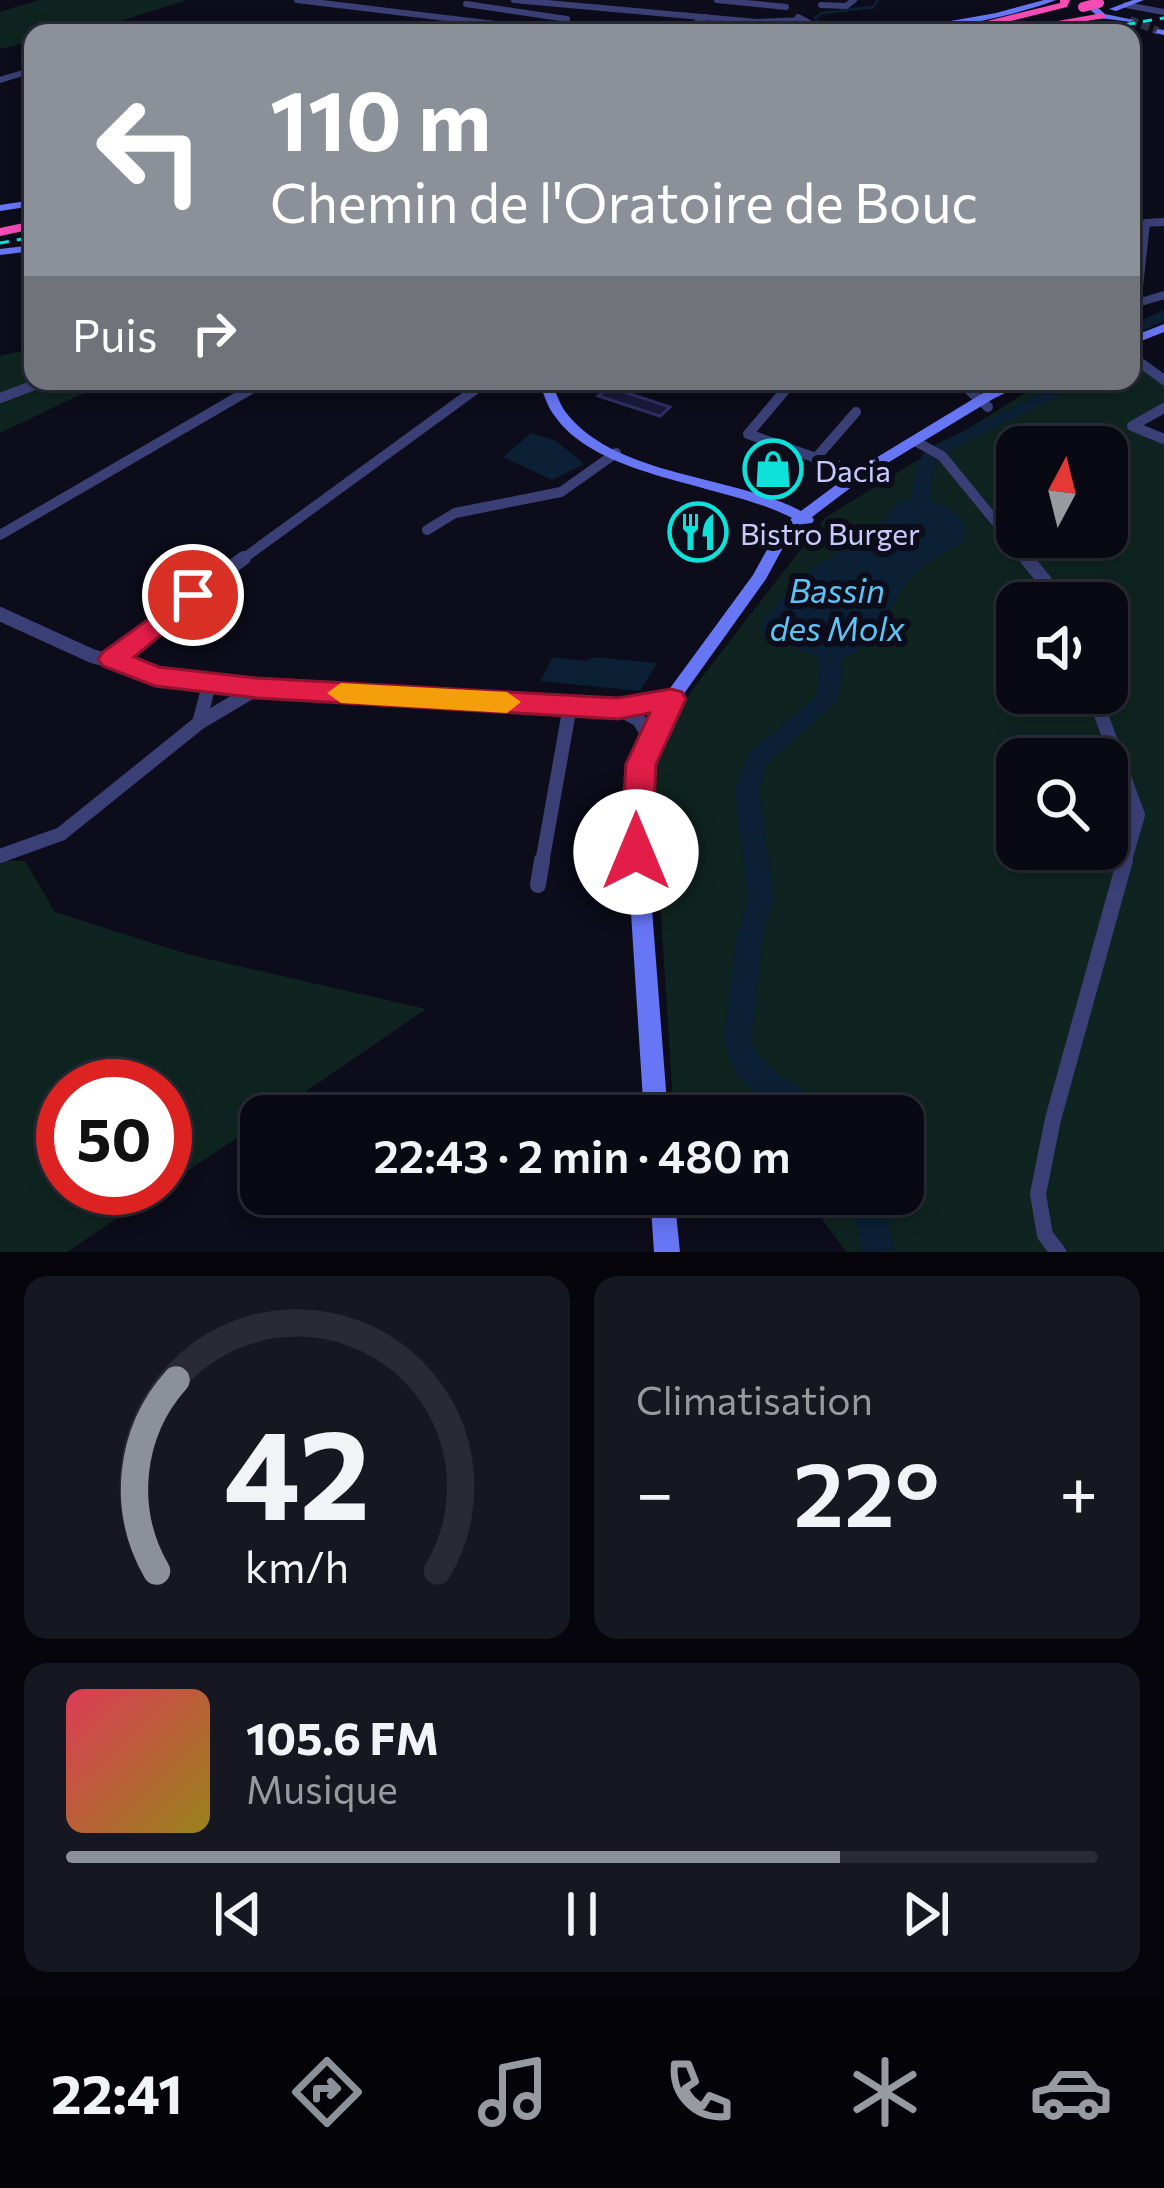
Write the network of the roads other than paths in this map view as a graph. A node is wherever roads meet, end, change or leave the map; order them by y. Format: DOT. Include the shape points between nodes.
graph roads {
  1 [pos="297,0"];
  2 [pos="514,0"];
  3 [pos="717,0"];
  4 [pos="854,0"];
  5 [pos="1140,0"];
  6 [pos="1046,1"];
  7 [pos="783,3"];
  8 [pos="466,4"];
  9 [pos="1089,4"];
  10 [pos="820,5"];
  11 [pos="580,7"];
  12 [pos="1164,12"];
  13 [pos="1127,14"];
  14 [pos="706,17"];
  15 [pos="567,19"];
  16 [pos="802,20"];
  17 [pos="500,24"];
  18 [pos="567,24"];
  19 [pos="695,24"];
  20 [pos="810,24"];
  21 [pos="932,24"];
  22 [pos="983,24"];
  23 [pos="987,24"];
  24 [pos="999,24"];
  25 [pos="1018,24"];
  26 [pos="1164,222"];
  27 [pos="1140,258"];
  28 [pos="250,390"];
  29 [pos="475,390"];
  30 [pos="548,390"];
  31 [pos="785,390"];
  32 [pos="975,390"];
  33 [pos="982,390"];
  34 [pos="982,390"];
  35 [pos="1008,390"];
  36 [pos="1014,390"];
  37 [pos="992,399"];
  38 [pos="1164,408"];
  39 [pos="856,412"];
  40 [pos="1164,439"];
  41 [pos="927,448"];
  42 [pos="616,453"];
  43 [pos="815,459"];
  44 [pos="866,475"];
  45 [pos="805,519"];
  46 [pos="427,530"];
  47 [pos="0,535"];
  48 [pos="1045,582"];
  49 [pos="0,614"];
  50 [pos="112,659"];
  51 [pos="209,685"];
  52 [pos="257,688"];
  53 [pos="671,699"];
  54 [pos="570,706"];
  55 [pos="618,709"];
  56 [pos="1101,714"];
  57 [pos="200,724"];
  58 [pos="650,739"];
  59 [pos="0,856"];
  60 [pos="538,885"];
  61 [pos="655,1095"];
  62 [pos="664,1215"];
  63 [pos="667,1252"];
  64 [pos="1058,1252"];
  1 -- 17 [label="street"];
  2 -- 11 [label="street"];
  3 -- 7 [label="street"];
  4 -- 10 [label="street"];
  5 -- 13 [label="main road"];
  6 -- 21 [label="main road"];
  7 -- 16 [label="street"];
  8 -- 15 [label="street"];
  9 -- 13 [label="main road"];
  9 -- 22 [label="highway"];
  9 -- 23 [label="highway"];
  9 -- 24 [label="highway"];
  9 -- 25 [label="highway"];
  11 -- 14 [label="street"];
  11 -- 15 [label="street"];
  12 -- 13 [label="street"];
  14 -- 16 [label="street"];
  14 -- 19 [label="street"];
  15 -- 18 [label="street"];
  16 -- 20 [label="street"];
  26 -- 27 [label="street" via="1146,223"];
  28 -- 47 [label="street"];
  29 -- 50 [label="street"];
  30 -- 42 [label="main road" via="567,422"];
  31 -- 43 [label="street" via="748,434"];
  32 -- 37 [label="street"];
  33 -- 37 [label="street"];
  34 -- 37 [label="street"];
  35 -- 37 [label="main road"];
  36 -- 37 [label="main road"];
  37 -- 41 [label="main road"];
  38 -- 40 [label="street" via="1132,426"];
  39 -- 43 [label="street"];
  41 -- 44 [label="main road"];
  41 -- 48 [label="street"];
  42 -- 45 [label="main road"];
  42 -- 46 [label="street" via="561,492 454,513"];
  43 -- 44 [label="street"];
  44 -- 45 [label="main road"];
  45 -- 53 [label="main road"];
  49 -- 50 [label="street"];
  50 -- 51 [label="street"];
  51 -- 52 [label="street"];
  51 -- 57 [label="street"];
  52 -- 54 [label="street"];
  52 -- 57 [label="street"];
  53 -- 55 [label="street"];
  53 -- 58 [label="main road"];
  54 -- 55 [label="street"];
  54 -- 60 [label="street"];
  55 -- 58 [label="street" via="639,720"];
  56 -- 64 [label="street" via="1138,814 1038,1195 1045,1235"];
  57 -- 59 [label="street" via="61,834"];
  58 -- 61 [label="main road" via="635,819"];
  62 -- 63 [label="main road"];
}
